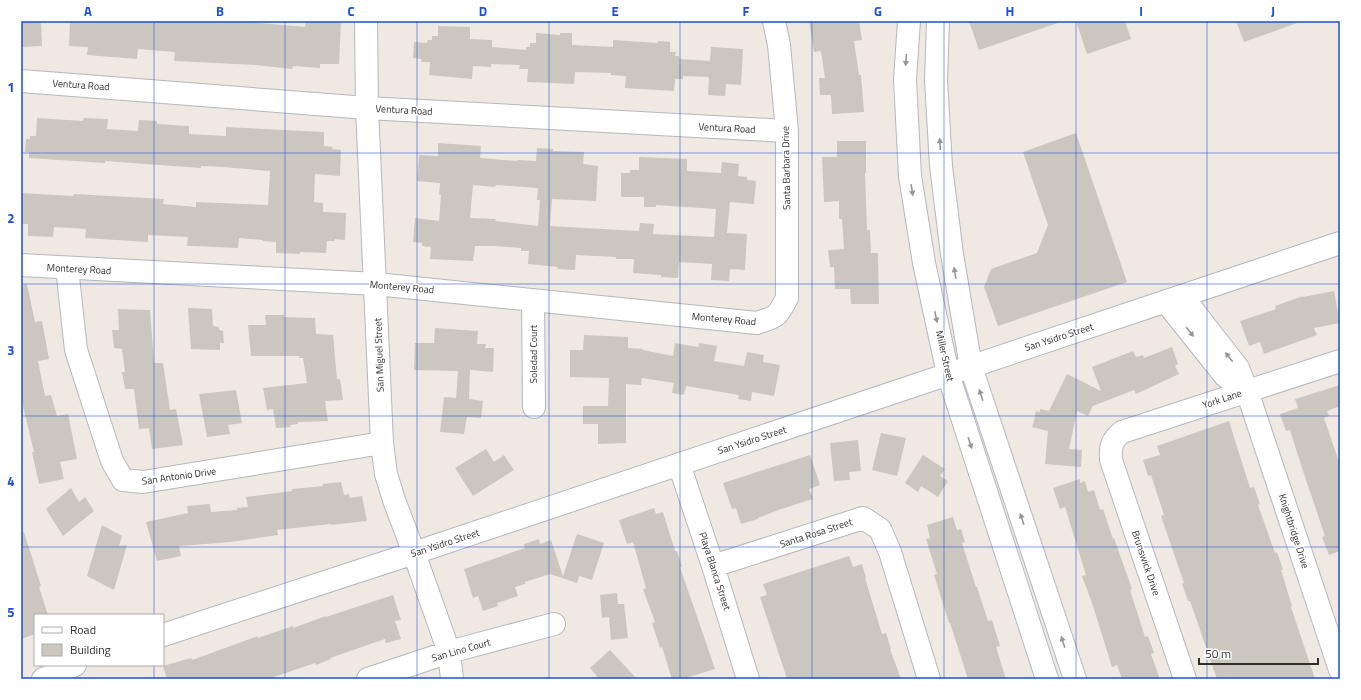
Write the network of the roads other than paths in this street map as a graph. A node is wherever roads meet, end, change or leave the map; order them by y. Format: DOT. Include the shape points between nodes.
graph roads {
  1 [pos="366,21"];
  2 [pos="774,21"];
  3 [pos="909,21"];
  4 [pos="938,21"];
  5 [pos="21,81"];
  6 [pos="367,108"];
  7 [pos="787,131"];
  8 [pos="1340,243"];
  9 [pos="21,265"];
  10 [pos="66,268"];
  11 [pos="376,284"];
  12 [pos="1174,299"];
  13 [pos="533,300"];
  14 [pos="779,313"];
  15 [pos="1340,361"];
  16 [pos="971,367"];
  17 [pos="948,374"];
  18 [pos="1247,391"];
  19 [pos="534,408"];
  20 [pos="382,443"];
  21 [pos="1112,446"];
  22 [pos="679,464"];
  23 [pos="414,553"];
  24 [pos="713,566"];
  25 [pos="554,624"];
  26 [pos="164,635"];
  27 [pos="449,652"];
  28 [pos="73,666"];
  29 [pos="1340,670"];
  30 [pos="43,679"];
  31 [pos="368,679"];
  32 [pos="452,679"];
  33 [pos="748,679"];
  34 [pos="929,679"];
  35 [pos="1047,679"];
  36 [pos="1075,679"];
  37 [pos="1185,679"];
  1 -- 6 [label="street, San Miguel Street"];
  2 -- 7 [label="street, Santa Barbara Drive" via="779,45"];
  3 -- 17 [label="street, Miller Street, one-way" via="905,80 910,176 924,263"];
  16 -- 4 [label="street, one-way" via="952,254 941,166 936,80"];
  5 -- 6 [label="street, Ventura Road"];
  6 -- 7 [label="street, Ventura Road"];
  6 -- 11 [label="street, San Miguel Street"];
  7 -- 14 [label="street, Santa Barbara Drive" via="787,298"];
  8 -- 12 [label="street, San Ysidro Street"];
  9 -- 10 [label="street, Monterey Road"];
  10 -- 11 [label="street, Monterey Road"];
  10 -- 20 [label="street, San Antonio Drive" via="76,350 112,461 123,480 144,482"];
  11 -- 13 [label="street, Monterey Road"];
  11 -- 20 [label="street, San Miguel Street"];
  12 -- 16 [label="street, San Ysidro Street"];
  12 -- 18 [label="street" via="1226,376"];
  13 -- 14 [label="street, Monterey Road" via="757,324 774,318"];
  13 -- 19 [label="street, Soledad Court"];
  15 -- 18 [label="street, York Lane"];
  16 -- 17 [label="street, San Ysidro Street"];
  36 -- 16 [label="street, one-way"];
  17 -- 22 [label="street, San Ysidro Street"];
  17 -- 35 [label="street, Miller Street, one-way"];
  18 -- 21 [label="street, York Lane" via="1122,432 1115,438"];
  18 -- 29 [label="street, Knightbridge Drive"];
  20 -- 23 [label="street, San Miguel Street" via="386,474"];
  21 -- 37 [label="street, Brunswick Drive" via="1112,460"];
  22 -- 23 [label="street, San Ysidro Street"];
  22 -- 24 [label="street, Playa Blanca Street"];
  23 -- 26 [label="street, San Ysidro Street"];
  23 -- 27 [label="street, San Miguel Street"];
  24 -- 33 [label="street, Playa Blanca Street"];
  24 -- 34 [label="street, Santa Rosa Street" via="863,518 880,529 890,552"];
  25 -- 27 [label="street, San Lino Court"];
  27 -- 31 [label="street, San Lino Court"];
  27 -- 32 [label="street, San Miguel Street"];
  28 -- 30 [label="street"];
}
